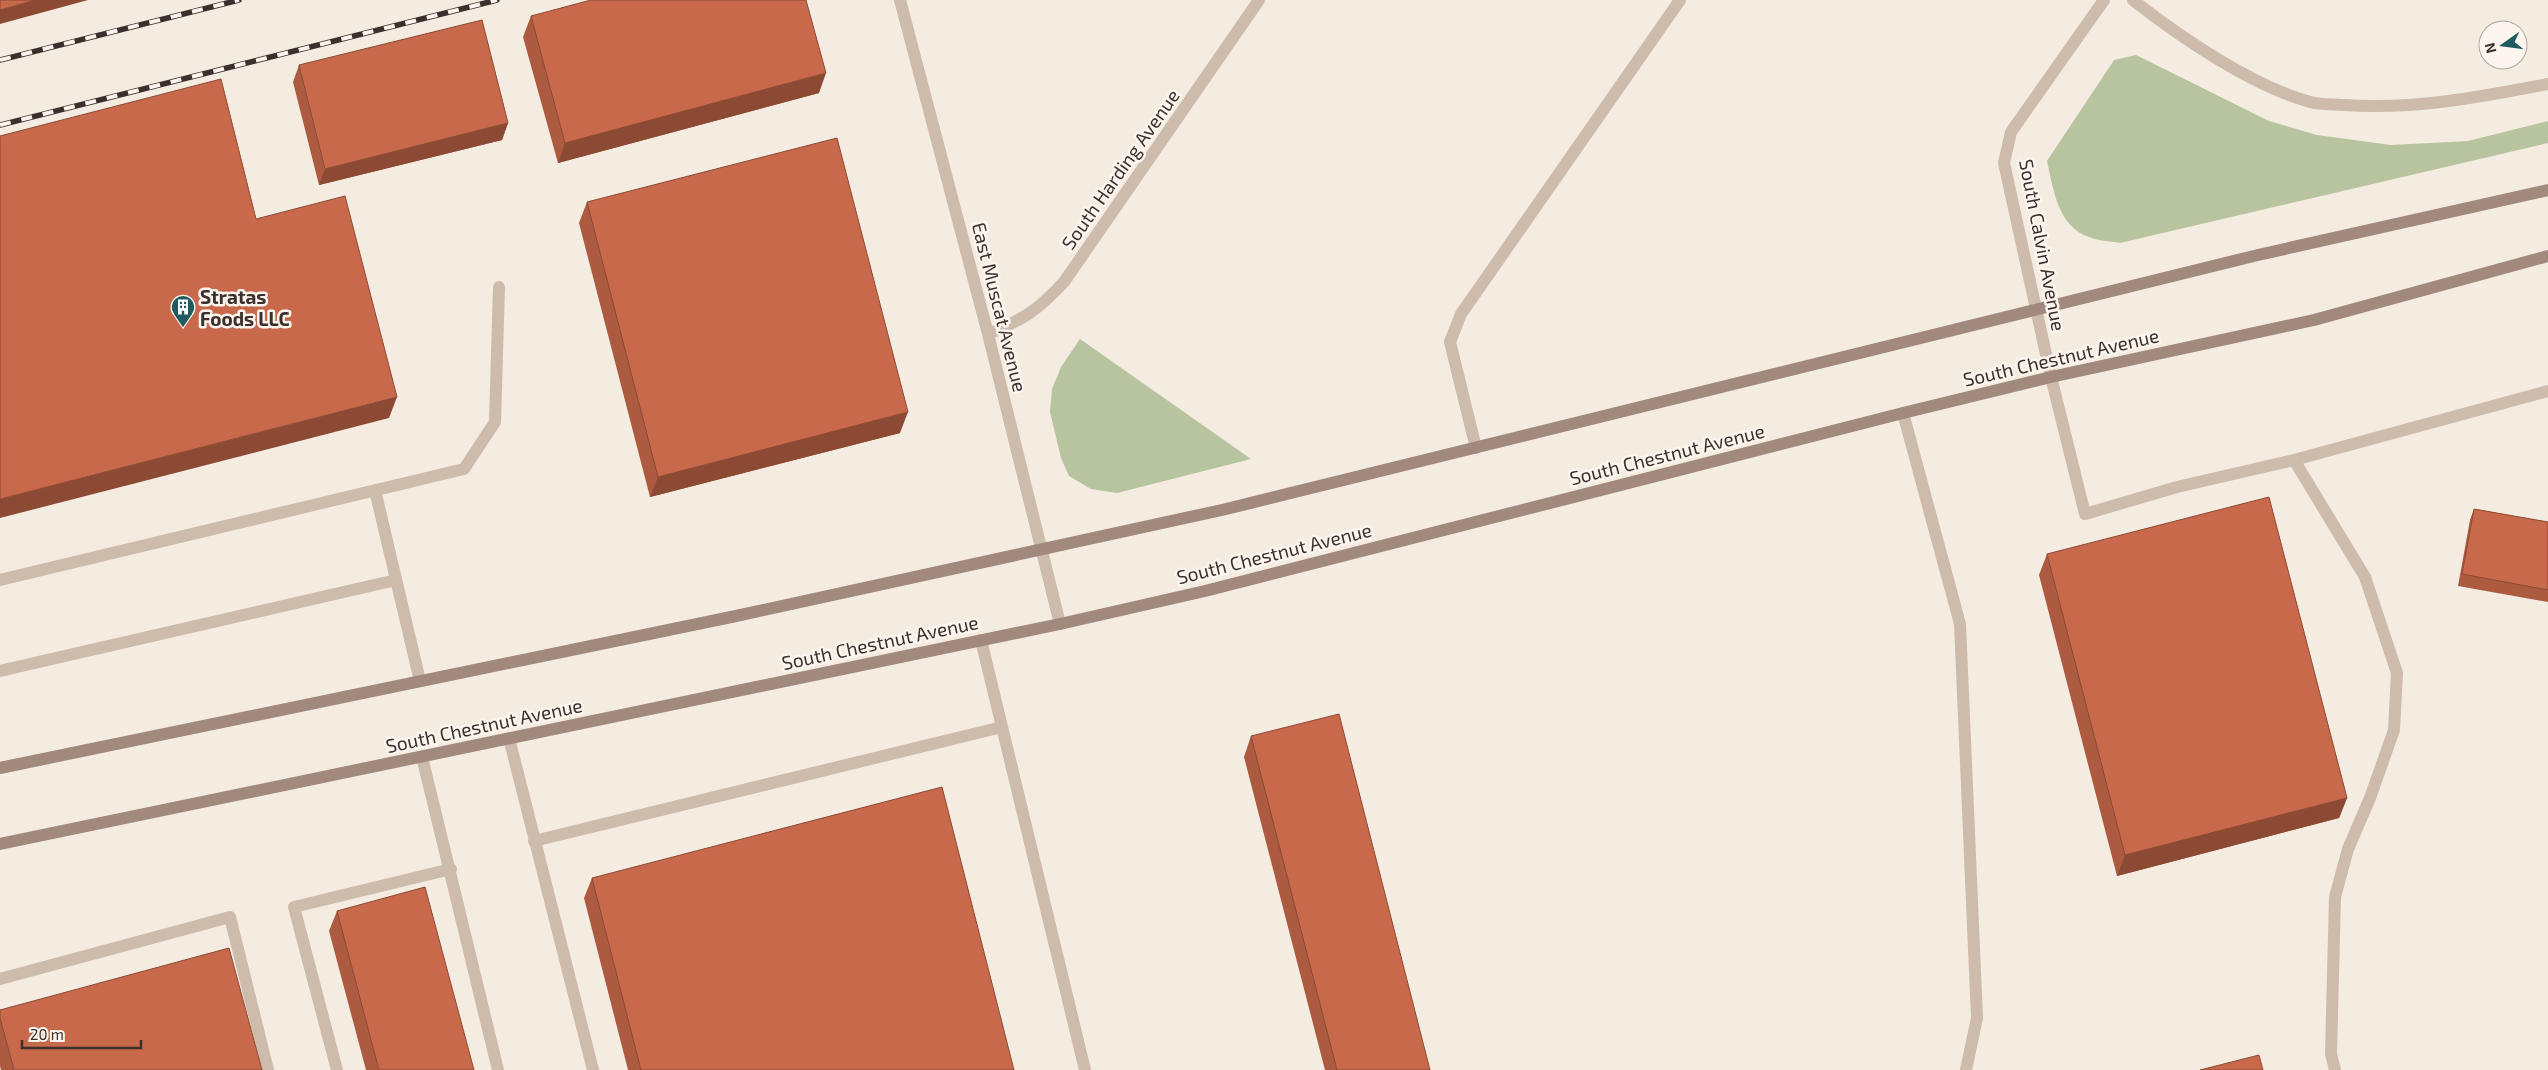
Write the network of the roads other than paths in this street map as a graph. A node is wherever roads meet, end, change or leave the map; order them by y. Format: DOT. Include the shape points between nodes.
graph roads {
  1 [pos="900,0"];
  2 [pos="1259,0"];
  3 [pos="1680,0"];
  4 [pos="2104,0"];
  5 [pos="2133,0"];
  6 [pos="2548,84"];
  7 [pos="2548,190"];
  8 [pos="2548,256"];
  9 [pos="499,287"];
  10 [pos="2036,310"];
  11 [pos="988,334"];
  12 [pos="2051,377"];
  13 [pos="2548,391"];
  14 [pos="1904,413"];
  15 [pos="1476,448"];
  16 [pos="2294,460"];
  17 [pos="375,490"];
  18 [pos="1042,550"];
  19 [pos="0,580"];
  20 [pos="396,580"];
  21 [pos="1060,624"];
  22 [pos="981,640"];
  23 [pos="0,670"];
  24 [pos="420,682"];
  25 [pos="1002,727"];
  26 [pos="509,738"];
  27 [pos="422,757"];
  28 [pos="0,768"];
  29 [pos="534,841"];
  30 [pos="0,844"];
  31 [pos="451,869"];
  32 [pos="0,979"];
  33 [pos="268,1070"];
  34 [pos="336,1070"];
  35 [pos="498,1070"];
  36 [pos="593,1070"];
  37 [pos="1085,1070"];
  38 [pos="1966,1070"];
  39 [pos="2335,1070"];
  1 -- 11 [label="street, East Muscat Avenue"];
  2 -- 11 [label="street, South Harding Avenue" via="1064,282 1042,306"];
  3 -- 15 [label="street" via="1461,314 1450,342"];
  4 -- 10 [label="street, South Calvin Avenue" via="2011,132 2004,163"];
  5 -- 6 [label="street" via="2252,80 2311,102 2377,107 2450,102"];
  7 -- 10 [label="main road" via="2258,255"];
  8 -- 12 [label="main road, South Chestnut Avenue" via="2314,320"];
  9 -- 17 [label="street" via="495,422 464,469"];
  10 -- 12 [label="street, South Calvin Avenue"];
  10 -- 15 [label="main road"];
  11 -- 18 [label="street, East Muscat Avenue"];
  12 -- 14 [label="main road, South Chestnut Avenue"];
  12 -- 16 [label="street, South Calvin Avenue" via="2085,514 2177,487"];
  13 -- 16 [label="street"];
  14 -- 21 [label="main road, South Chestnut Avenue" via="1205,591"];
  14 -- 38 [label="street" via="1960,624 1977,1018"];
  15 -- 18 [label="main road"];
  16 -- 39 [label="street" via="2365,577 2397,673 2394,730 2348,849 2335,897 2331,1054"];
  17 -- 19 [label="street"];
  17 -- 20 [label="street"];
  18 -- 21 [label="street, East Muscat Avenue"];
  18 -- 24 [label="main road"];
  20 -- 23 [label="street"];
  20 -- 24 [label="street"];
  21 -- 22 [label="main road, South Chestnut Avenue"];
  22 -- 25 [label="street"];
  22 -- 26 [label="main road, South Chestnut Avenue"];
  24 -- 28 [label="main road"];
  25 -- 29 [label="street"];
  25 -- 37 [label="street"];
  26 -- 27 [label="main road, South Chestnut Avenue"];
  26 -- 29 [label="street"];
  27 -- 30 [label="main road, South Chestnut Avenue"];
  27 -- 31 [label="street"];
  29 -- 36 [label="street"];
  31 -- 34 [label="street" via="294,907"];
  31 -- 35 [label="street"];
  32 -- 33 [label="street" via="230,917"];
}
